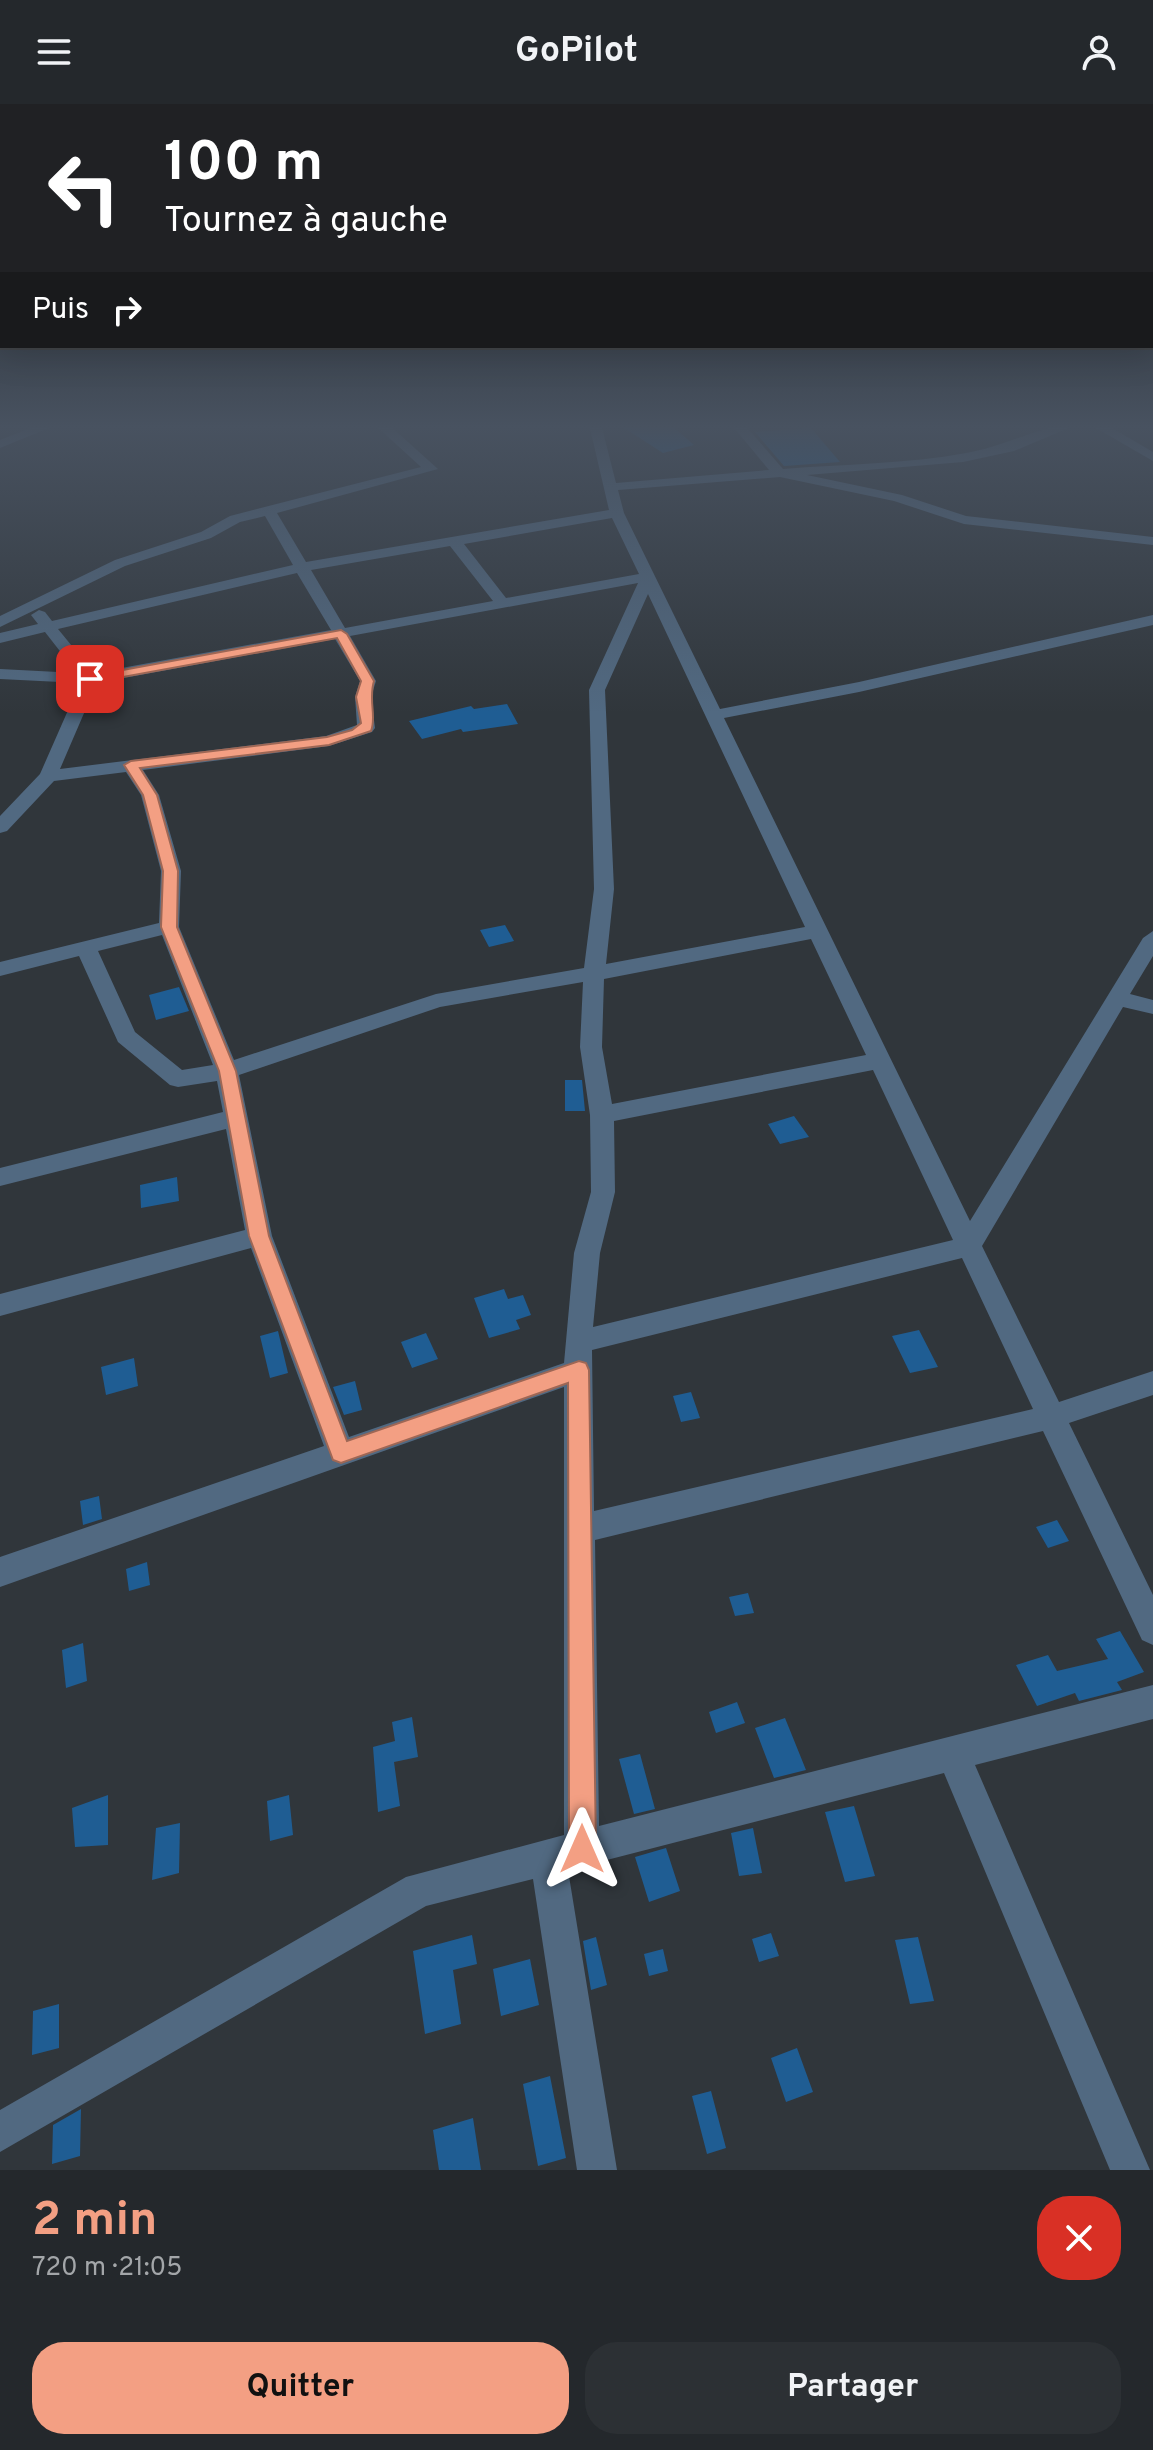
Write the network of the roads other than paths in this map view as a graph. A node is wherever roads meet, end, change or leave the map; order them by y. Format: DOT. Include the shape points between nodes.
graph roads {
  1 [pos="232,520"];
  2 [pos="275,520"];
  3 [pos="574,520"];
  4 [pos="621,520"];
  5 [pos="968,520"];
  6 [pos="454,541"];
  7 [pos="1153,541"];
  8 [pos="302,567"];
  9 [pos="648,577"];
  10 [pos="503,604"];
  11 [pos="34,608"];
  12 [pos="1153,620"];
  13 [pos="0,622"];
  14 [pos="48,626"];
  15 [pos="341,634"];
  16 [pos="0,638"];
  17 [pos="0,674"];
  18 [pos="90,679"];
  19 [pos="714,715"];
  20 [pos="131,765"];
  21 [pos="48,776"];
  22 [pos="0,827"];
  23 [pos="169,927"];
  24 [pos="817,931"];
  25 [pos="1153,938"];
  26 [pos="86,948"];
  27 [pos="0,969"];
  28 [pos="594,973"];
  29 [pos="1117,998"];
  30 [pos="1153,1007"];
  31 [pos="880,1060"];
  32 [pos="227,1071"];
  33 [pos="602,1115"];
  34 [pos="236,1118"];
  35 [pos="0,1177"];
  36 [pos="259,1236"];
  37 [pos="969,1246"];
  38 [pos="0,1305"];
  39 [pos="579,1356"];
  40 [pos="1153,1383"];
  41 [pos="1051,1417"];
  42 [pos="341,1453"];
  43 [pos="580,1529"];
  44 [pos="0,1572"];
  45 [pos="1146,1597"];
  46 [pos="1153,1629"];
  47 [pos="1153,1702"];
  48 [pos="953,1754"];
  49 [pos="565,1853"];
  50 [pos="0,2132"];
  51 [pos="597,2170"];
  52 [pos="1130,2170"];
  1 -- 11 [label="street" via="206,535 120,563"];
  2 -- 8 [label="street"];
  3 -- 6 [label="street"];
  4 -- 9 [label="street"];
  5 -- 7 [label="street"];
  6 -- 8 [label="street"];
  6 -- 10 [label="street"];
  8 -- 14 [label="street"];
  8 -- 15 [label="street"];
  9 -- 10 [label="street"];
  9 -- 19 [label="street"];
  9 -- 28 [label="street" via="597,690 604,889"];
  10 -- 15 [label="street"];
  11 -- 13 [label="street"];
  11 -- 14 [label="street"];
  12 -- 19 [label="street"];
  14 -- 16 [label="street"];
  14 -- 18 [label="street"];
  15 -- 18 [label="street"];
  15 -- 20 [label="street" via="368,681 363,697 366,728 329,741"];
  17 -- 18 [label="street"];
  18 -- 21 [label="street"];
  19 -- 24 [label="street"];
  20 -- 21 [label="street"];
  20 -- 23 [label="street" via="150,795 171,871"];
  21 -- 22 [label="street"];
  23 -- 26 [label="street"];
  23 -- 32 [label="street"];
  24 -- 28 [label="street"];
  24 -- 31 [label="street"];
  25 -- 29 [label="street"];
  26 -- 27 [label="street"];
  26 -- 32 [label="street" via="126,1037 178,1079"];
  28 -- 32 [label="street" via="436,1001"];
  28 -- 33 [label="street" via="591,1047"];
  29 -- 30 [label="street"];
  29 -- 37 [label="street"];
  31 -- 33 [label="street"];
  31 -- 37 [label="street"];
  32 -- 34 [label="street"];
  33 -- 39 [label="street" via="603,1192 587,1253"];
  34 -- 35 [label="street"];
  34 -- 36 [label="street"];
  36 -- 38 [label="street"];
  36 -- 42 [label="street"];
  37 -- 39 [label="street"];
  37 -- 41 [label="street"];
  39 -- 42 [label="street"];
  39 -- 43 [label="street"];
  40 -- 41 [label="street"];
  41 -- 43 [label="street"];
  41 -- 45 [label="street"];
  42 -- 44 [label="street"];
  43 -- 49 [label="street"];
  45 -- 46 [label="street"];
  47 -- 48 [label="street"];
  48 -- 49 [label="street"];
  48 -- 52 [label="street"];
  49 -- 50 [label="street" via="419,1890"];
  49 -- 51 [label="street"];
}
